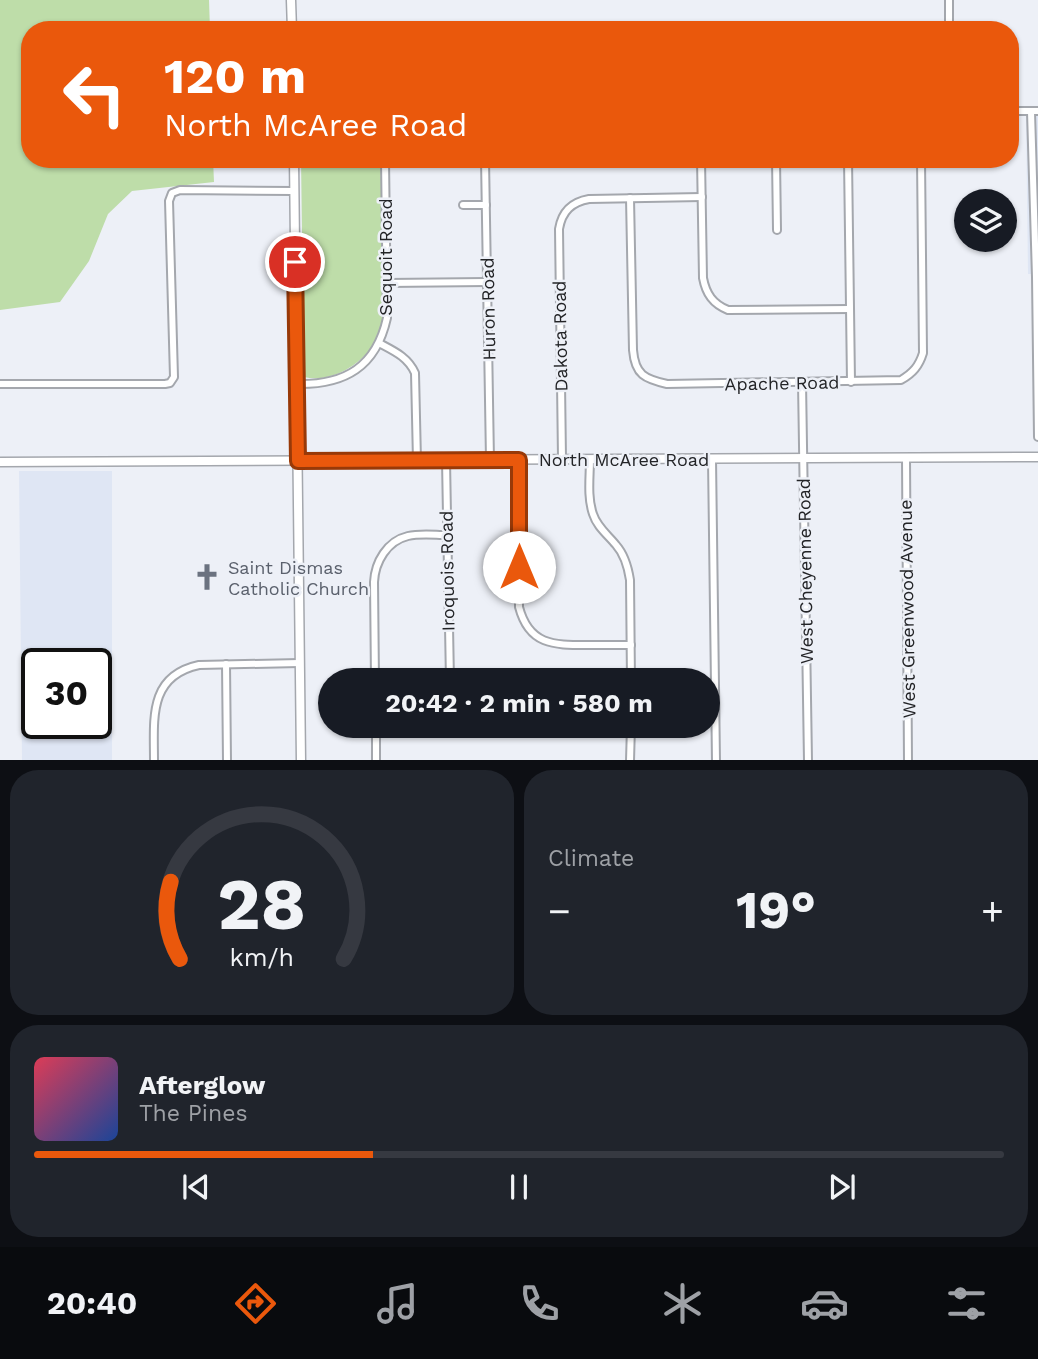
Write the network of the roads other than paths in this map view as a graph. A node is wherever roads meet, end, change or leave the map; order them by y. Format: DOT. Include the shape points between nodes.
graph roads {
  1 [pos="291,0"];
  2 [pos="949,0"];
  3 [pos="292,21"];
  4 [pos="949,21"];
  5 [pos="1035,111"];
  6 [pos="293,168"];
  7 [pos="385,168"];
  8 [pos="485,168"];
  9 [pos="701,168"];
  10 [pos="776,168"];
  11 [pos="848,168"];
  12 [pos="921,168"];
  13 [pos="294,191"];
  14 [pos="702,197"];
  15 [pos="630,198"];
  16 [pos="463,205"];
  17 [pos="486,205"];
  18 [pos="777,230"];
  19 [pos="487,282"];
  20 [pos="387,283"];
  21 [pos="850,309"];
  22 [pos="379,343"];
  23 [pos="802,382"];
  24 [pos="851,382"];
  25 [pos="1,384"];
  26 [pos="297,384"];
  27 [pos="1038,436"];
  28 [pos="1038,457"];
  29 [pos="905,458"];
  30 [pos="562,459"];
  31 [pos="590,459"];
  32 [pos="712,459"];
  33 [pos="803,459"];
  34 [pos="446,460"];
  35 [pos="490,460"];
  36 [pos="519,460"];
  37 [pos="298,461"];
  38 [pos="417,461"];
  39 [pos="0,462"];
  40 [pos="447,535"];
  41 [pos="631,645"];
  42 [pos="300,663"];
  43 [pos="226,664"];
  44 [pos="375,668"];
  45 [pos="450,668"];
  46 [pos="631,668"];
  47 [pos="376,738"];
  48 [pos="631,738"];
  49 [pos="154,760"];
  50 [pos="227,760"];
  51 [pos="301,760"];
  52 [pos="376,760"];
  53 [pos="631,760"];
  54 [pos="716,760"];
  55 [pos="808,760"];
  56 [pos="908,760"];
  1 -- 3 [label="street"];
  2 -- 4 [label="street"];
  5 -- 27 [label="street"];
  6 -- 13 [label="street"];
  7 -- 20 [label="street, Sequoit Road"];
  8 -- 17 [label="street, Huron Road"];
  9 -- 14 [label="street"];
  10 -- 18 [label="street"];
  11 -- 21 [label="street"];
  12 -- 24 [label="street, Apache Road" via="923,353 916,369 901,380"];
  13 -- 25 [label="street" via="180,190 170,196 173,380 165,384"];
  13 -- 26 [label="street"];
  14 -- 15 [label="street"];
  14 -- 21 [label="street" via="705,289 718,306 728,310"];
  15 -- 23 [label="street, Apache Road" via="632,350 645,377 667,384"];
  15 -- 30 [label="street, Dakota Road" via="582,200 562,214"];
  16 -- 17 [label="street"];
  17 -- 19 [label="street, Huron Road"];
  19 -- 20 [label="street"];
  19 -- 35 [label="street, Huron Road"];
  20 -- 22 [label="street, Sequoit Road" via="387,318"];
  21 -- 24 [label="street"];
  22 -- 26 [label="street" via="342,379"];
  22 -- 38 [label="street" via="405,359 415,373"];
  23 -- 24 [label="street, Apache Road"];
  23 -- 33 [label="street, West Cheyenne Road"];
  26 -- 37 [label="street"];
  28 -- 29 [label="street, North McAree Road"];
  29 -- 33 [label="street, North McAree Road"];
  29 -- 56 [label="street, West Greenwood Avenue"];
  30 -- 31 [label="street, North McAree Road"];
  30 -- 36 [label="street, North McAree Road"];
  31 -- 32 [label="street, North McAree Road"];
  31 -- 41 [label="street" via="593,515 623,554 628,568"];
  32 -- 33 [label="street, North McAree Road"];
  32 -- 54 [label="street"];
  33 -- 55 [label="street, West Cheyenne Road"];
  34 -- 35 [label="street, North McAree Road"];
  34 -- 38 [label="street, North McAree Road"];
  34 -- 40 [label="street, Iroquois Road"];
  35 -- 36 [label="street, North McAree Road"];
  36 -- 41 [label="street" via="519,607 523,620 530,631 552,644"];
  37 -- 38 [label="street, North McAree Road"];
  37 -- 39 [label="street, North McAree Road"];
  37 -- 42 [label="street"];
  40 -- 44 [label="street" via="408,536 392,545 378,562"];
  40 -- 45 [label="street, Iroquois Road"];
  41 -- 46 [label="street"];
  42 -- 43 [label="street"];
  42 -- 51 [label="street"];
  43 -- 49 [label="street" via="188,667 167,682 156,702"];
  43 -- 50 [label="street"];
  47 -- 52 [label="street"];
  48 -- 53 [label="street"];
}
